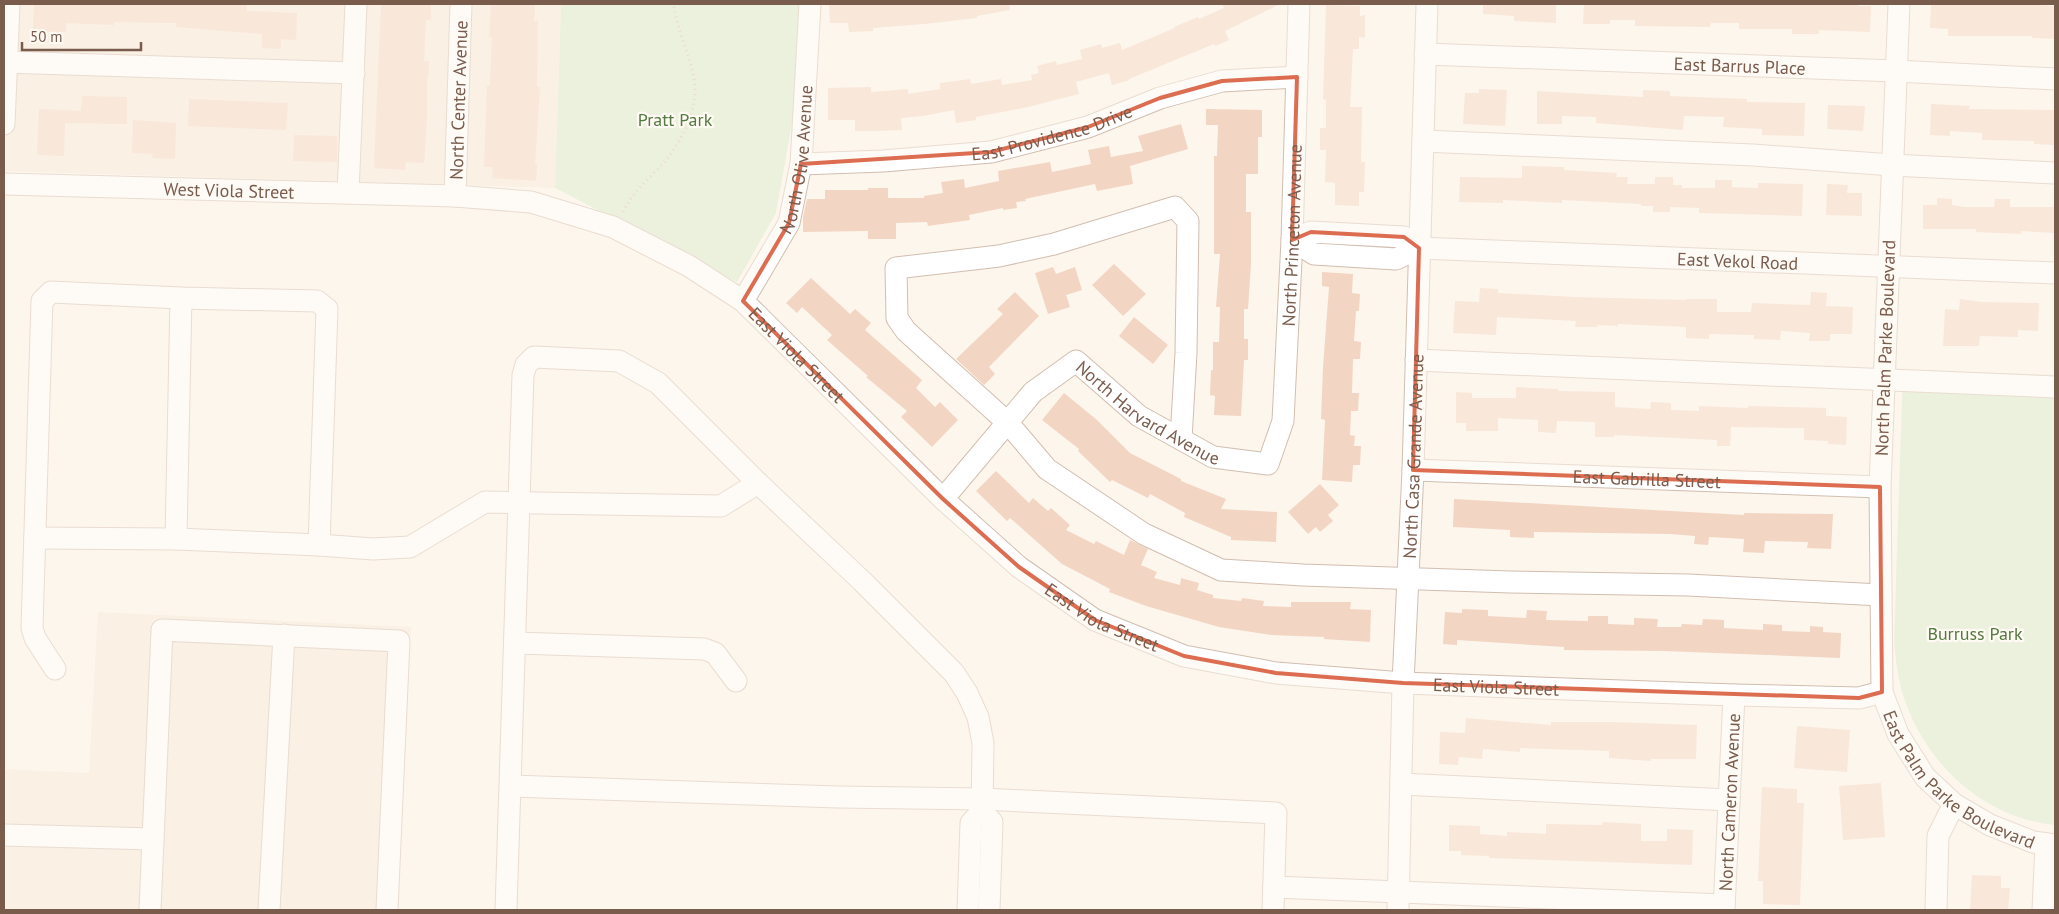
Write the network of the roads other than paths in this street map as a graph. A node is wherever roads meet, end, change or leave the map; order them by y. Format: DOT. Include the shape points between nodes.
graph roads {
  1 [pos="9,4"];
  2 [pos="356,4"];
  3 [pos="461,4"];
  4 [pos="810,4"];
  5 [pos="1299,4"];
  6 [pos="1427,4"];
  7 [pos="1899,4"];
  8 [pos="1426,54"];
  9 [pos="5,62"];
  10 [pos="1896,71"];
  11 [pos="354,73"];
  12 [pos="1297,77"];
  13 [pos="2055,80"];
  14 [pos="4,124"];
  15 [pos="1423,141"];
  16 [pos="801,164"];
  17 [pos="1892,165"];
  18 [pos="2055,174"];
  19 [pos="4,184"];
  20 [pos="348,193"];
  21 [pos="455,196"];
  22 [pos="1292,240"];
  23 [pos="1419,248"];
  24 [pos="1888,267"];
  25 [pos="2055,273"];
  26 [pos="180,298"];
  27 [pos="743,301"];
  28 [pos="1416,360"];
  29 [pos="1884,378"];
  30 [pos="2055,387"];
  31 [pos="1008,423"];
  32 [pos="1181,439"];
  33 [pos="1268,464"];
  34 [pos="1413,470"];
  35 [pos="758,483"];
  36 [pos="1880,487"];
  37 [pos="943,499"];
  38 [pos="520,502"];
  39 [pos="35,538"];
  40 [pos="176,539"];
  41 [pos="318,545"];
  42 [pos="1408,578"];
  43 [pos="1881,595"];
  44 [pos="284,636"];
  45 [pos="516,643"];
  46 [pos="55,669"];
  47 [pos="736,681"];
  48 [pos="1404,683"];
  49 [pos="1882,692"];
  50 [pos="1734,695"];
  51 [pos="1401,784"];
  52 [pos="511,786"];
  53 [pos="1729,800"];
  54 [pos="1954,804"];
  55 [pos="982,805"];
  56 [pos="4,835"];
  57 [pos="153,839"];
  58 [pos="2051,844"];
  59 [pos="1274,887"];
  60 [pos="1398,900"];
  61 [pos="1724,908"];
  62 [pos="150,910"];
  63 [pos="269,910"];
  64 [pos="387,910"];
  65 [pos="506,910"];
  66 [pos="968,910"];
  67 [pos="989,910"];
  68 [pos="1273,910"];
  69 [pos="1936,910"];
  70 [pos="2043,910"];
  1 -- 9 [label="street"];
  2 -- 11 [label="street"];
  3 -- 21 [label="street, North Center Avenue"];
  4 -- 16 [label="street, North Olive Avenue"];
  5 -- 12 [label="street, North Princeton Avenue"];
  6 -- 8 [label="street, North Casa Grande Avenue"];
  7 -- 10 [label="street, North Palm Parke Boulevard"];
  8 -- 10 [label="street, East Barrus Place"];
  8 -- 15 [label="street, North Casa Grande Avenue"];
  9 -- 11 [label="street"];
  9 -- 14 [label="street"];
  10 -- 13 [label="street, East Barrus Place"];
  10 -- 17 [label="street, North Palm Parke Boulevard"];
  11 -- 20 [label="street"];
  12 -- 16 [label="street, East Providence Drive" via="1222,80 1160,98 1088,127 991,152"];
  12 -- 22 [label="street, North Princeton Avenue"];
  15 -- 17 [label="street" via="1753,155"];
  15 -- 23 [label="street, North Casa Grande Avenue"];
  16 -- 27 [label="street, North Olive Avenue" via="789,223"];
  17 -- 18 [label="street"];
  17 -- 24 [label="street, North Palm Parke Boulevard"];
  19 -- 20 [label="street, West Viola Street"];
  20 -- 21 [label="street, West Viola Street"];
  21 -- 27 [label="street, East Viola Street" via="531,202 617,229 689,266"];
  22 -- 23 [label="street, East Vekol Road" via="1312,232 1404,237"];
  22 -- 33 [label="street, North Princeton Avenue" via="1283,421"];
  23 -- 24 [label="street, East Vekol Road"];
  23 -- 28 [label="street, North Casa Grande Avenue"];
  24 -- 25 [label="street, East Vekol Road"];
  24 -- 29 [label="street, North Palm Parke Boulevard"];
  26 -- 39 [label="street" via="51,292 42,301"];
  26 -- 40 [label="street"];
  26 -- 41 [label="street" via="317,301 327,309"];
  27 -- 37 [label="street, East Viola Street"];
  28 -- 29 [label="street"];
  28 -- 34 [label="street, North Casa Grande Avenue"];
  29 -- 30 [label="street"];
  29 -- 36 [label="street, North Palm Parke Boulevard"];
  31 -- 32 [label="street, North Harvard Avenue" via="1033,392 1076,361 1139,416"];
  31 -- 32 [label="street" via="906,330 897,318 896,268 999,256 1054,244 1175,208 1188,221"];
  31 -- 37 [label="street, North Harvard Avenue"];
  31 -- 42 [label="street" via="1048,469 1100,506 1144,534 1221,570"];
  32 -- 33 [label="street, North Harvard Avenue" via="1213,457"];
  34 -- 36 [label="street, East Gabrilla Street"];
  34 -- 42 [label="street, North Casa Grande Avenue"];
  35 -- 38 [label="street" via="721,506"];
  35 -- 38 [label="street" via="658,383 619,361 534,357 526,365 523,375"];
  35 -- 55 [label="street" via="954,673 978,717 982,743"];
  36 -- 43 [label="street, North Palm Parke Boulevard"];
  37 -- 48 [label="street, East Viola Street" via="1020,567 1095,620 1184,656 1276,673"];
  38 -- 41 [label="street" via="485,502 410,547 373,549"];
  38 -- 45 [label="street"];
  39 -- 40 [label="street"];
  39 -- 46 [label="street" via="32,628"];
  40 -- 41 [label="street"];
  42 -- 43 [label="street" via="1688,585"];
  42 -- 48 [label="street, North Casa Grande Avenue"];
  43 -- 49 [label="street, North Palm Parke Boulevard"];
  44 -- 57 [label="street" via="162,630"];
  44 -- 63 [label="street"];
  44 -- 64 [label="street" via="399,641"];
  45 -- 47 [label="street" via="704,649 716,654"];
  45 -- 52 [label="street"];
  48 -- 50 [label="street, East Viola Street"];
  48 -- 51 [label="street, North Casa Grande Avenue"];
  49 -- 50 [label="street, East Viola Street" via="1860,698"];
  49 -- 54 [label="street, East Palm Parke Boulevard" via="1898,734 1924,777"];
  50 -- 53 [label="street, North Cameron Avenue"];
  51 -- 53 [label="street"];
  51 -- 60 [label="street, North Casa Grande Avenue"];
  52 -- 55 [label="street"];
  52 -- 65 [label="street"];
  53 -- 61 [label="street, North Cameron Avenue"];
  54 -- 58 [label="street, East Palm Parke Boulevard" via="1990,825 2032,842"];
  54 -- 69 [label="street" via="1938,836"];
  55 -- 59 [label="street" via="1276,813"];
  55 -- 66 [label="street" via="971,823"];
  55 -- 67 [label="street" via="992,822"];
  56 -- 57 [label="street"];
  57 -- 62 [label="street"];
  58 -- 70 [label="street"];
  59 -- 60 [label="street"];
  59 -- 68 [label="street"];
  60 -- 61 [label="street"];
}
